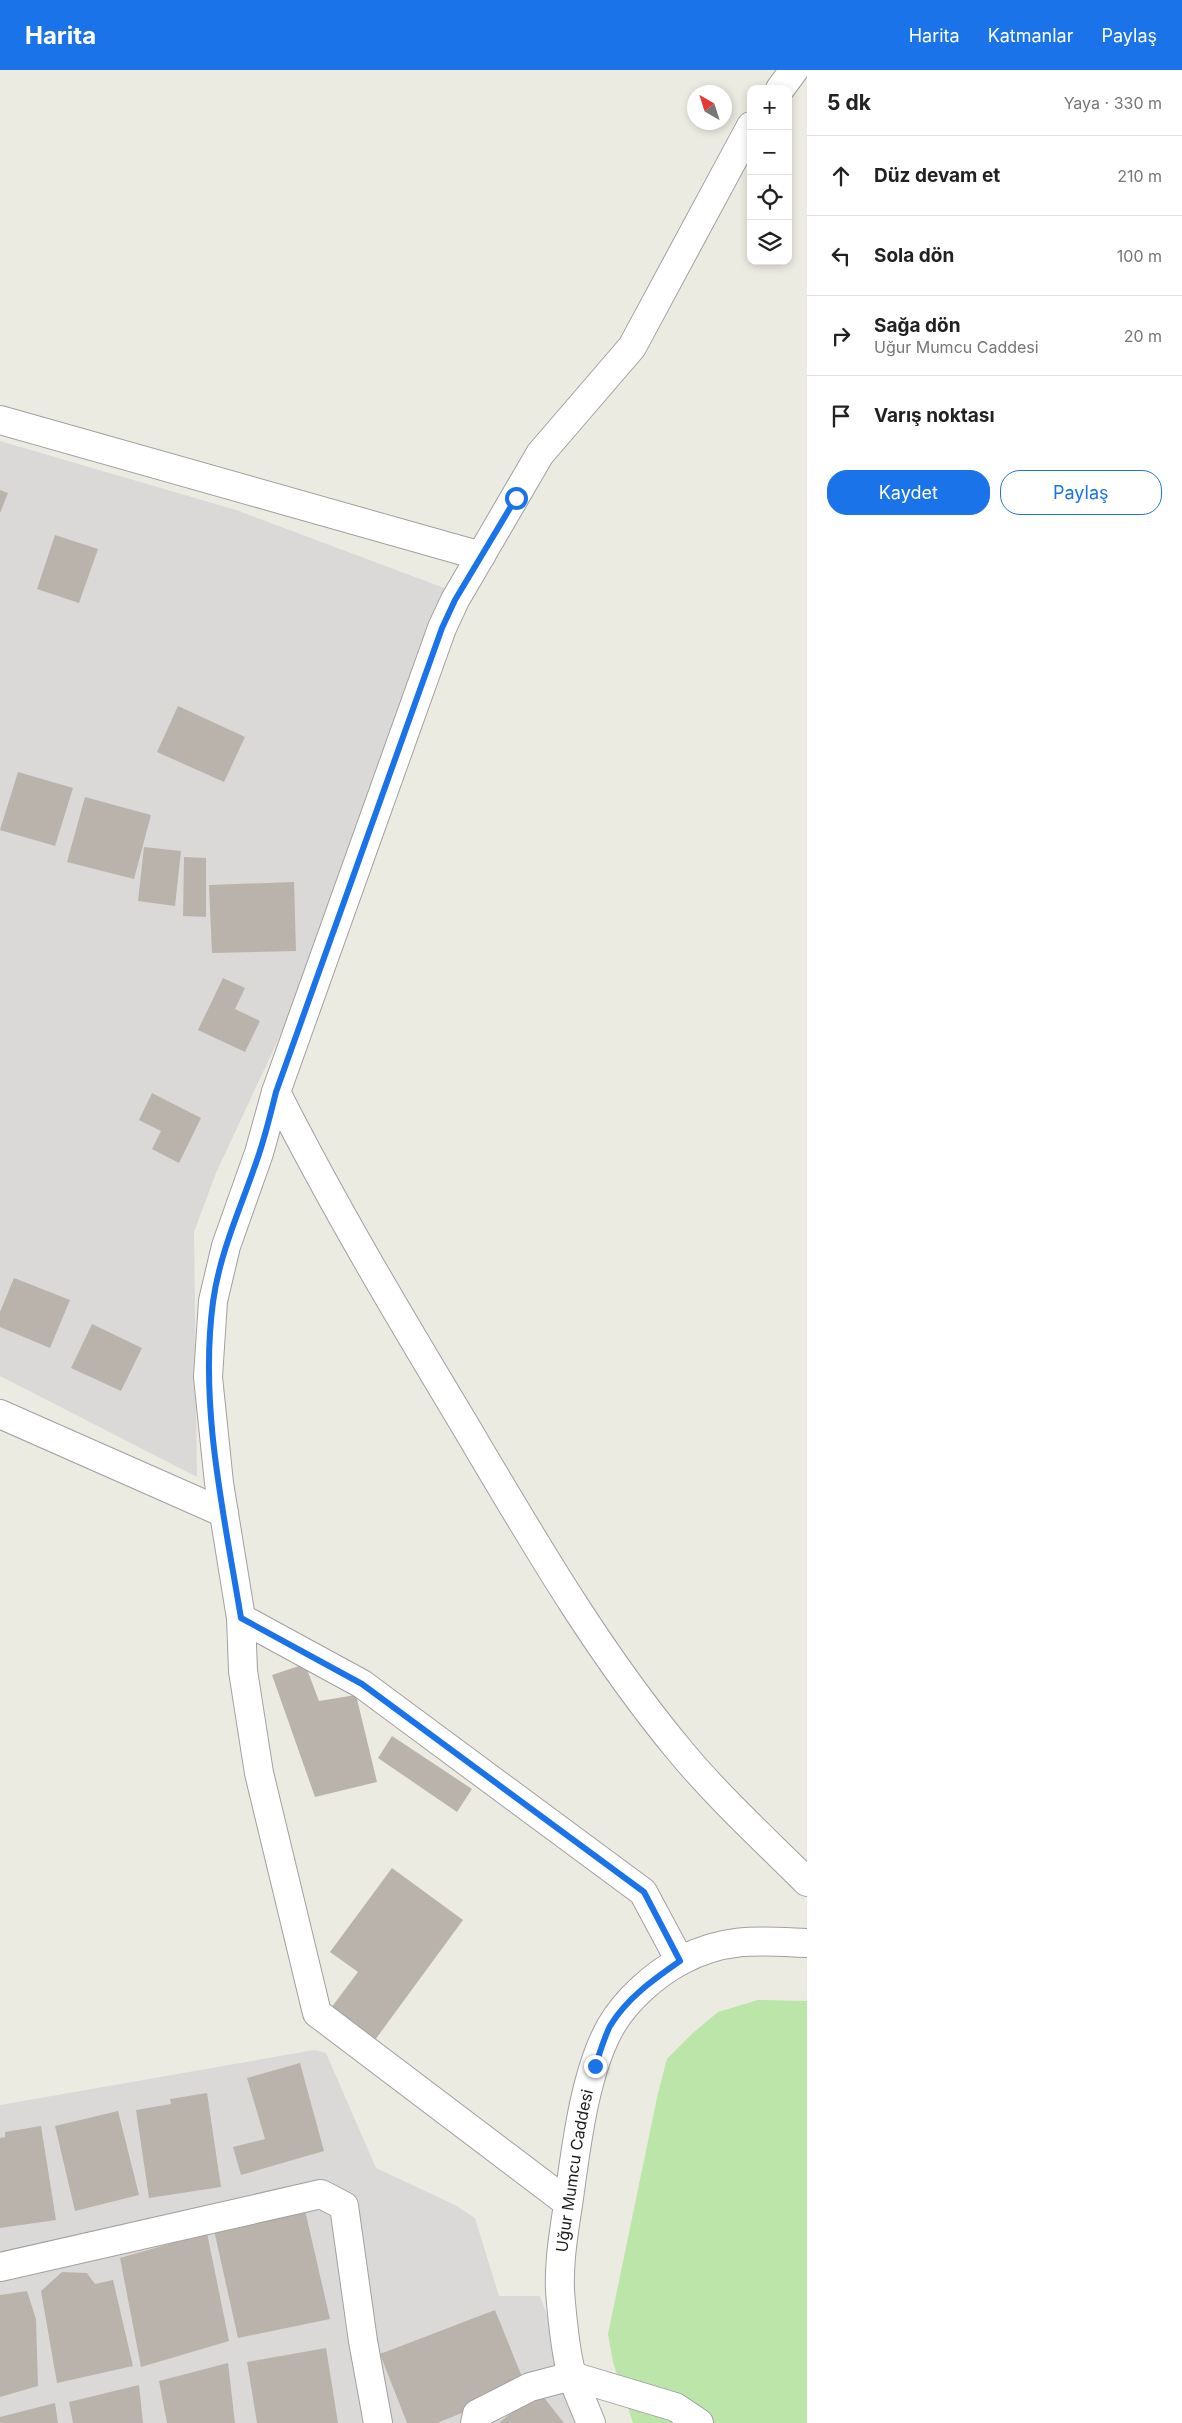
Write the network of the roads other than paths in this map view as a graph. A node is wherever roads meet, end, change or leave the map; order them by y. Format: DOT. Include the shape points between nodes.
graph roads {
  1 [pos="794,70"];
  2 [pos="783,85"];
  3 [pos="749,130"];
  4 [pos="0,420"];
  5 [pos="481,556"];
  6 [pos="276,1092"];
  7 [pos="0,1414"];
  8 [pos="224,1514"];
  9 [pos="241,1618"];
  10 [pos="807,1882"];
  11 [pos="807,1943"];
  12 [pos="680,1961"];
  13 [pos="568,2203"];
  14 [pos="0,2267"];
  15 [pos="572,2376"];
  16 [pos="378,2423"];
  17 [pos="475,2423"];
  18 [pos="591,2423"];
  19 [pos="699,2423"];
  1 -- 2 [label="street"];
  3 -- 5 [label="street" via="632,347 540,454"];
  4 -- 5 [label="street"];
  5 -- 6 [label="street" via="455,600 434,650"];
  6 -- 8 [label="street" via="259,1153 226,1246 213,1302 208,1377"];
  6 -- 10 [label="street" via="305,1151 500,1485 630,1688 681,1752"];
  7 -- 8 [label="street"];
  8 -- 9 [label="street"];
  9 -- 12 [label="street" via="362,1684 644,1892"];
  9 -- 13 [label="street" via="243,1671 259,1773 317,2013"];
  11 -- 12 [label="street, Uğur Mumcu Caddesi" via="741,1941"];
  12 -- 13 [label="street, Uğur Mumcu Caddesi" via="632,1998 610,2026 595,2066 579,2128"];
  13 -- 15 [label="street, Uğur Mumcu Caddesi" via="560,2262 560,2302"];
  14 -- 16 [label="street" via="322,2194 344,2206"];
  15 -- 17 [label="street" via="521,2392 476,2414"];
  15 -- 18 [label="street, Uğur Mumcu Caddesi"];
  15 -- 19 [label="street" via="675,2407"];
}
